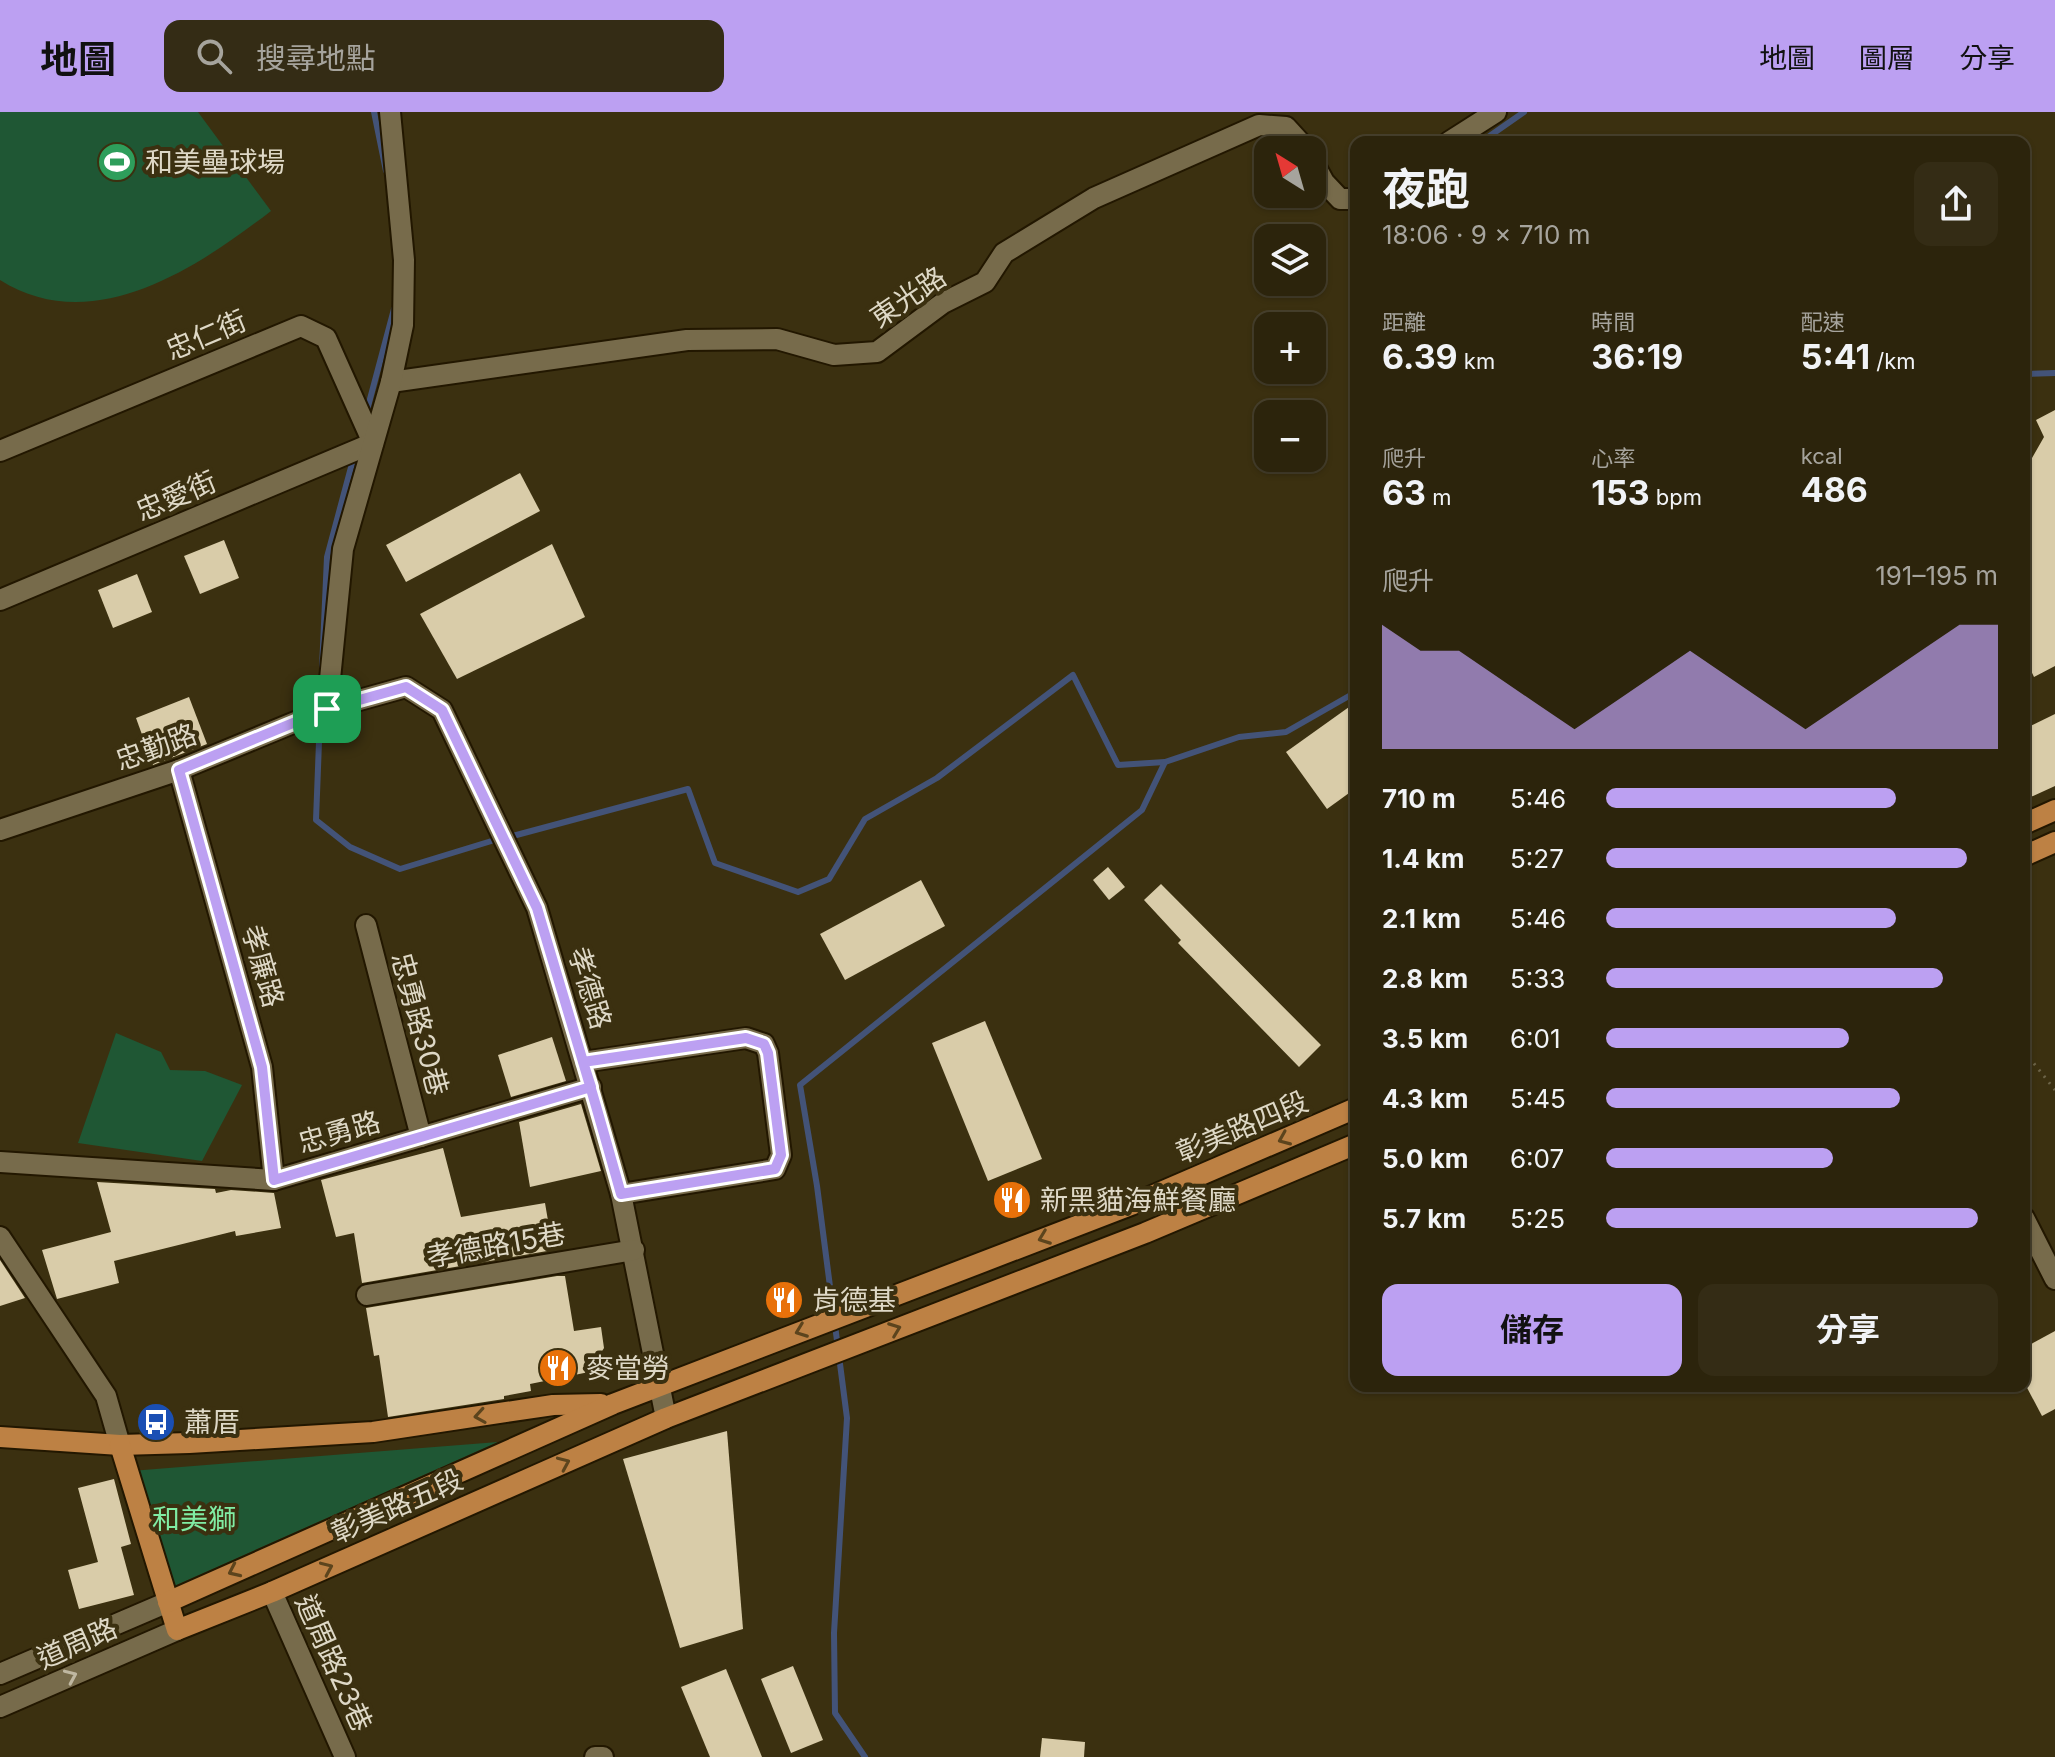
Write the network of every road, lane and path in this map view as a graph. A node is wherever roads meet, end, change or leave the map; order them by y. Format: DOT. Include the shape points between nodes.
graph roads {
  1 [pos="390,112"];
  2 [pos="1496,112"];
  3 [pos="1294,136"];
  4 [pos="1458,136"];
  5 [pos="1326,184"];
  6 [pos="1350,199"];
  7 [pos="391,382"];
  8 [pos="373,443"];
  9 [pos="0,451"];
  10 [pos="0,600"];
  11 [pos="327,709"];
  12 [pos="179,770"];
  13 [pos="2055,810"];
  14 [pos="2030,821"];
  15 [pos="0,830"];
  16 [pos="2055,842"];
  17 [pos="2030,853"];
  18 [pos="366,925"];
  19 [pos="2030,1059"];
  20 [pos="583,1062"];
  21 [pos="591,1087"];
  22 [pos="2055,1090"];
  23 [pos="1350,1111"];
  24 [pos="421,1137"];
  25 [pos="1350,1147"];
  26 [pos="0,1162"];
  27 [pos="274,1180"];
  28 [pos="621,1194"];
  29 [pos="1131,1205"];
  30 [pos="2030,1230"];
  31 [pos="1145,1233"];
  32 [pos="0,1237"];
  33 [pos="634,1250"];
  34 [pos="2055,1279"];
  35 [pos="367,1295"];
  36 [pos="657,1386"];
  37 [pos="613,1404"];
  38 [pos="666,1418"];
  39 [pos="0,1437"];
  40 [pos="120,1445"];
  41 [pos="272,1592"];
  42 [pos="168,1602"];
  43 [pos="177,1630"];
  44 [pos="0,1674"];
  45 [pos="0,1707"];
  46 [pos="345,1757"];
  47 [pos="595,1757"];
  48 [pos="603,1757"];
  1 -- 7 [label="street" via="404,260 403,325"];
  2 -- 4 [label="street"];
  3 -- 7 [label="street, 東光路" via="1286,127 1259,125 1094,198 1004,253 985,282 943,303 877,352 834,355 777,339 687,340"];
  5 -- 6 [label="street" via="1340,199"];
  7 -- 8 [label="street"];
  8 -- 9 [label="street, 忠仁街" via="326,338 301,326"];
  8 -- 10 [label="street, 忠愛街"];
  8 -- 11 [label="street" via="343,549"];
  11 -- 12 [label="street, 忠勤路"];
  11 -- 20 [label="street, 孝德路" via="406,687 442,710 537,908"];
  12 -- 15 [label="street, 忠勤路"];
  12 -- 27 [label="street, 孝廉路" via="262,1067"];
  13 -- 14 [label="main road"];
  16 -- 17 [label="main road"];
  18 -- 24 [label="street, 忠勇路30巷"];
  19 -- 22 [label="path"];
  20 -- 21 [label="street, 孝德路"];
  20 -- 28 [label="street" via="746,1038 760,1041 768,1053 781,1155 775,1169"];
  21 -- 24 [label="street, 忠勇路"];
  21 -- 28 [label="street, 孝德路"];
  23 -- 29 [label="main road, 彰美路四段, one-way"];
  24 -- 27 [label="street, 忠勇路"];
  25 -- 31 [label="main road"];
  26 -- 27 [label="street, 忠勇路"];
  28 -- 33 [label="street, 孝德路"];
  29 -- 31 [label="main road"];
  29 -- 36 [label="main road, 彰美路四段, one-way"];
  30 -- 34 [label="street"];
  38 -- 31 [label="main road, one-way"];
  32 -- 40 [label="street" via="106,1396"];
  33 -- 35 [label="street, 孝德路15巷"];
  33 -- 36 [label="street, 孝德路"];
  36 -- 37 [label="main road, 彰美路五段"];
  36 -- 38 [label="street, 孝德路"];
  37 -- 40 [label="main road, one-way" via="553,1405 373,1432"];
  37 -- 42 [label="main road, 彰美路五段, one-way"];
  41 -- 38 [label="main road, 彰美路五段, one-way"];
  39 -- 40 [label="main road"];
  40 -- 42 [label="main road"];
  41 -- 43 [label="main road, 彰美路五段"];
  41 -- 46 [label="street, 道周路23巷"];
  42 -- 43 [label="main road"];
  42 -- 44 [label="street, 道周路"];
  45 -- 43 [label="street, 道周路, one-way"];
  47 -- 48 [label="street"];
}
